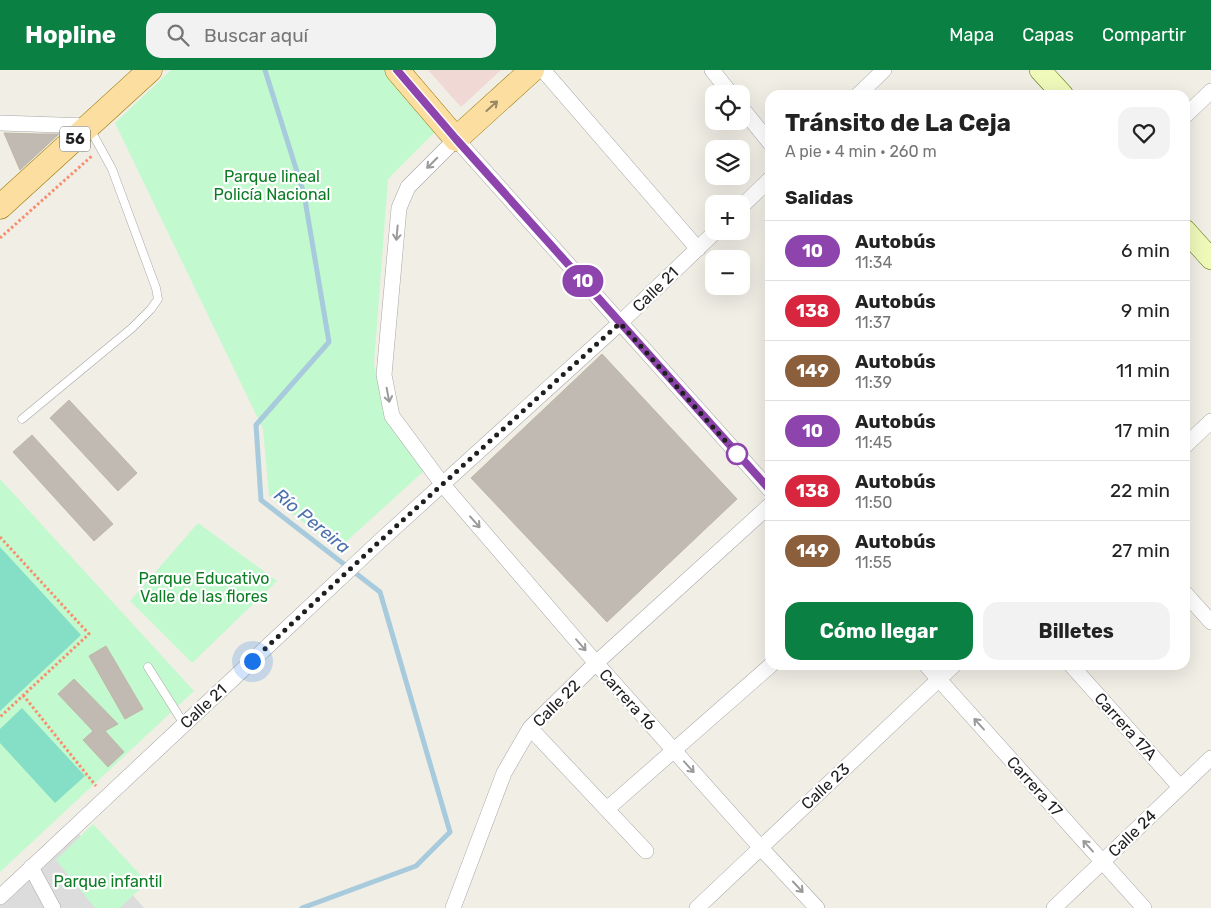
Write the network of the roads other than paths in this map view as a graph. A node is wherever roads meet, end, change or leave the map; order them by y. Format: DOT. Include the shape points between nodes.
graph roads {
  1 [pos="150,70"];
  2 [pos="397,70"];
  3 [pos="532,70"];
  4 [pos="543,70"];
  5 [pos="712,70"];
  6 [pos="884,70"];
  7 [pos="1040,70"];
  8 [pos="724,85"];
  9 [pos="863,90"];
  10 [pos="1058,90"];
  11 [pos="1211,90"];
  12 [pos="1190,111"];
  13 [pos="750,118"];
  14 [pos="0,123"];
  15 [pos="89,126"];
  16 [pos="765,137"];
  17 [pos="456,139"];
  18 [pos="765,184"];
  19 [pos="750,198"];
  20 [pos="0,207"];
  21 [pos="1190,236"];
  22 [pos="706,240"];
  23 [pos="698,248"];
  24 [pos="1211,259"];
  25 [pos="620,323"];
  26 [pos="22,419"];
  27 [pos="1211,421"];
  28 [pos="1190,441"];
  29 [pos="765,484"];
  30 [pos="444,485"];
  31 [pos="765,510"];
  32 [pos="1190,598"];
  33 [pos="1208,613"];
  34 [pos="596,663"];
  35 [pos="148,667"];
  36 [pos="765,670"];
  37 [pos="931,670"];
  38 [pos="949,670"];
  39 [pos="1075,670"];
  40 [pos="939,679"];
  41 [pos="184,724"];
  42 [pos="530,728"];
  43 [pos="673,750"];
  44 [pos="1211,758"];
  45 [pos="1180,787"];
  46 [pos="607,809"];
  47 [pos="761,848"];
  48 [pos="646,851"];
  49 [pos="1102,862"];
  50 [pos="31,867"];
  51 [pos="0,896"];
  52 [pos="53,908"];
  53 [pos="453,908"];
  54 [pos="697,908"];
  55 [pos="817,908"];
  56 [pos="1054,908"];
  57 [pos="1144,908"];
  1 -- 15 [label="main road, 56"];
  2 -- 17 [label="main road"];
  17 -- 3 [label="main road, one-way"];
  4 -- 23 [label="street"];
  5 -- 8 [label="street"];
  6 -- 9 [label="street"];
  7 -- 10 [label="main road"];
  11 -- 12 [label="street"];
  13 -- 16 [label="street"];
  14 -- 15 [label="street"];
  15 -- 20 [label="main road, 56"];
  15 -- 26 [label="lane" via="112,169 158,299 132,328"];
  17 -- 25 [label="street"];
  17 -- 30 [label="street, Carrera 16, one-way" via="408,186 399,208 384,375 392,416"];
  18 -- 19 [label="street"];
  21 -- 24 [label="main road"];
  22 -- 23 [label="street, Calle 21"];
  23 -- 25 [label="street, Calle 21"];
  25 -- 29 [label="street"];
  25 -- 30 [label="street, Calle 21"];
  27 -- 28 [label="street"];
  30 -- 34 [label="street, Carrera 16, one-way"];
  30 -- 41 [label="street, Calle 21"];
  31 -- 34 [label="street, Calle 22"];
  32 -- 33 [label="street"];
  34 -- 42 [label="street, Calle 22"];
  34 -- 43 [label="street, Carrera 16"];
  35 -- 41 [label="lane"];
  36 -- 43 [label="street"];
  37 -- 40 [label="street, Carrera 17"];
  38 -- 40 [label="street, Calle 23"];
  39 -- 45 [label="street, Carrera 17A"];
  40 -- 47 [label="street, Calle 23"];
  49 -- 40 [label="street, Carrera 17, one-way"];
  41 -- 50 [label="street, Calle 21"];
  42 -- 46 [label="street"];
  42 -- 53 [label="street, Calle 22" via="504,774"];
  43 -- 46 [label="street"];
  43 -- 47 [label="street, Carrera 16, one-way"];
  44 -- 45 [label="street, Calle 24"];
  45 -- 49 [label="street, Calle 24"];
  46 -- 48 [label="street"];
  47 -- 54 [label="street, Calle 23"];
  47 -- 55 [label="street, Carrera 16, one-way"];
  49 -- 56 [label="street, Calle 24"];
  49 -- 57 [label="street, Carrera 17"];
  50 -- 51 [label="street, Calle 21"];
  50 -- 52 [label="street"];
}
